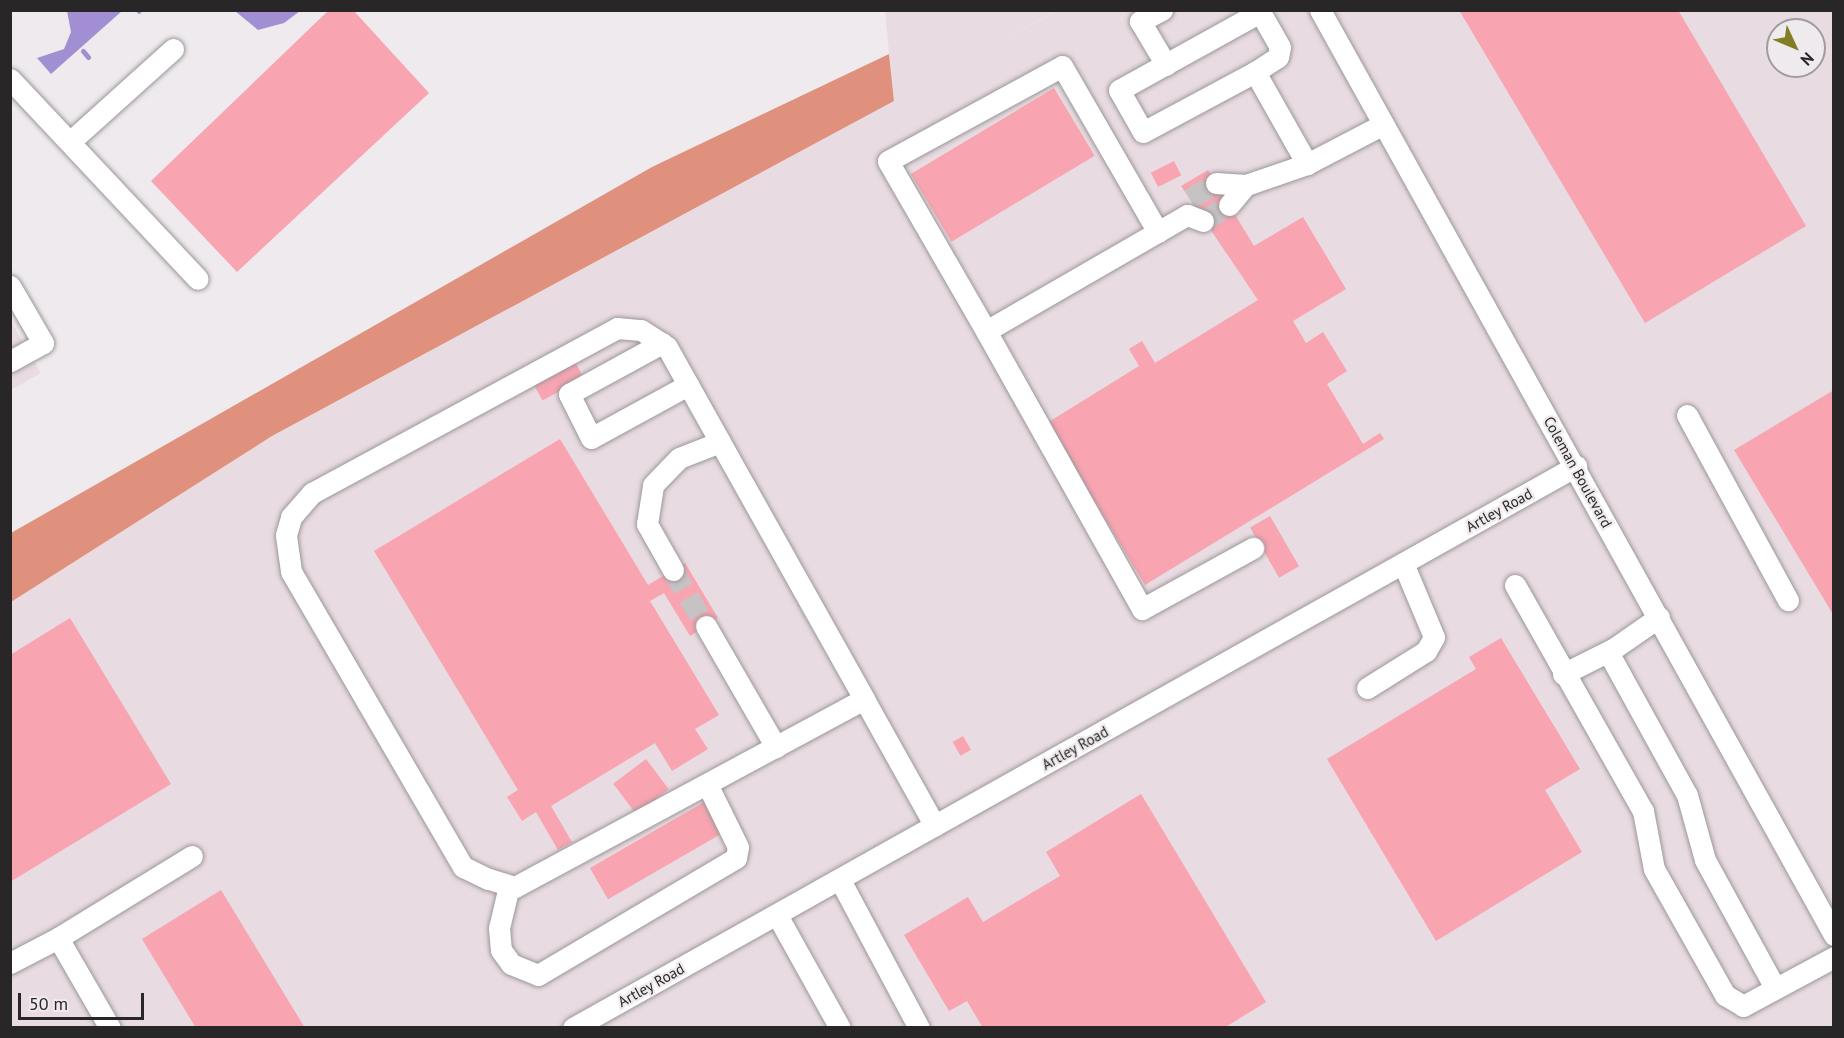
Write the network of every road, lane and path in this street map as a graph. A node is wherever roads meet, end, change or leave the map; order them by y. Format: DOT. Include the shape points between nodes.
graph roads {
  1 [pos="1162,10"];
  2 [pos="1320,10"];
  3 [pos="1260,11"];
  4 [pos="173,49"];
  5 [pos="1166,65"];
  6 [pos="1255,72"];
  7 [pos="10,79"];
  8 [pos="1382,125"];
  9 [pos="72,140"];
  10 [pos="1307,164"];
  11 [pos="1223,194"];
  12 [pos="1194,211"];
  13 [pos="1158,232"];
  14 [pos="198,279"];
  15 [pos="10,286"];
  16 [pos="986,331"];
  17 [pos="662,343"];
  18 [pos="10,361"];
  19 [pos="688,385"];
  20 [pos="1687,415"];
  21 [pos="720,442"];
  22 [pos="1576,466"];
  23 [pos="1253,548"];
  24 [pos="1403,563"];
  25 [pos="673,570"];
  26 [pos="1515,585"];
  27 [pos="1788,600"];
  28 [pos="1659,617"];
  29 [pos="706,626"];
  30 [pos="1608,652"];
  31 [pos="1563,674"];
  32 [pos="1367,688"];
  33 [pos="864,699"];
  34 [pos="776,747"];
  35 [pos="707,784"];
  36 [pos="935,826"];
  37 [pos="192,856"];
  38 [pos="840,880"];
  39 [pos="510,885"];
  40 [pos="777,915"];
  41 [pos="1833,935"];
  42 [pos="58,938"];
  43 [pos="1833,957"];
  44 [pos="10,963"];
  45 [pos="1775,988"];
  46 [pos="110,1028"];
  47 [pos="573,1028"];
  48 [pos="840,1028"];
  49 [pos="919,1028"];
  1 -- 5 [label="street" via="1140,21"];
  2 -- 8 [label="street, Coleman Boulevard"];
  3 -- 5 [label="street"];
  3 -- 6 [label="street" via="1280,47 1278,57"];
  4 -- 9 [label="street"];
  5 -- 6 [label="street" via="1119,90 1143,132"];
  6 -- 10 [label="street"];
  7 -- 9 [label="street"];
  8 -- 10 [label="street"];
  8 -- 22 [label="street, Coleman Boulevard"];
  9 -- 14 [label="street"];
  10 -- 11 [label="street"];
  12 -- 13 [label="street"];
  13 -- 16 [label="street"];
  13 -- 16 [label="street" via="1062,66 888,161"];
  15 -- 18 [label="street" via="43,343"];
  16 -- 23 [label="street" via="1143,609"];
  17 -- 19 [label="street"];
  17 -- 19 [label="street" via="567,399 591,438"];
  17 -- 39 [label="street" via="641,330 617,328 312,493 291,517 286,535 291,571 443,834 463,867"];
  19 -- 21 [label="street"];
  20 -- 27 [label="street"];
  21 -- 25 [label="street" via="679,458 653,485 647,524"];
  21 -- 33 [label="street"];
  22 -- 24 [label="street, Artley Road"];
  22 -- 28 [label="street, Coleman Boulevard"];
  24 -- 32 [label="street" via="1434,637 1426,651"];
  24 -- 36 [label="street, Artley Road"];
  26 -- 31 [label="street"];
  28 -- 30 [label="street"];
  28 -- 41 [label="street, Coleman Boulevard"];
  29 -- 34 [label="street"];
  30 -- 31 [label="street"];
  30 -- 45 [label="street" via="1687,795 1701,853"];
  31 -- 45 [label="street" via="1642,811 1654,869 1725,995 1743,1006"];
  33 -- 34 [label="street"];
  33 -- 36 [label="street"];
  34 -- 35 [label="street"];
  35 -- 39 [label="street"];
  35 -- 39 [label="street" via="738,847 736,858 537,975 511,964 501,950 499,928"];
  36 -- 38 [label="street, Artley Road"];
  37 -- 42 [label="street"];
  38 -- 40 [label="street, Artley Road"];
  38 -- 49 [label="street"];
  40 -- 47 [label="street, Artley Road"];
  40 -- 48 [label="street"];
  42 -- 44 [label="street"];
  42 -- 46 [label="street"];
  43 -- 45 [label="street"];
}
